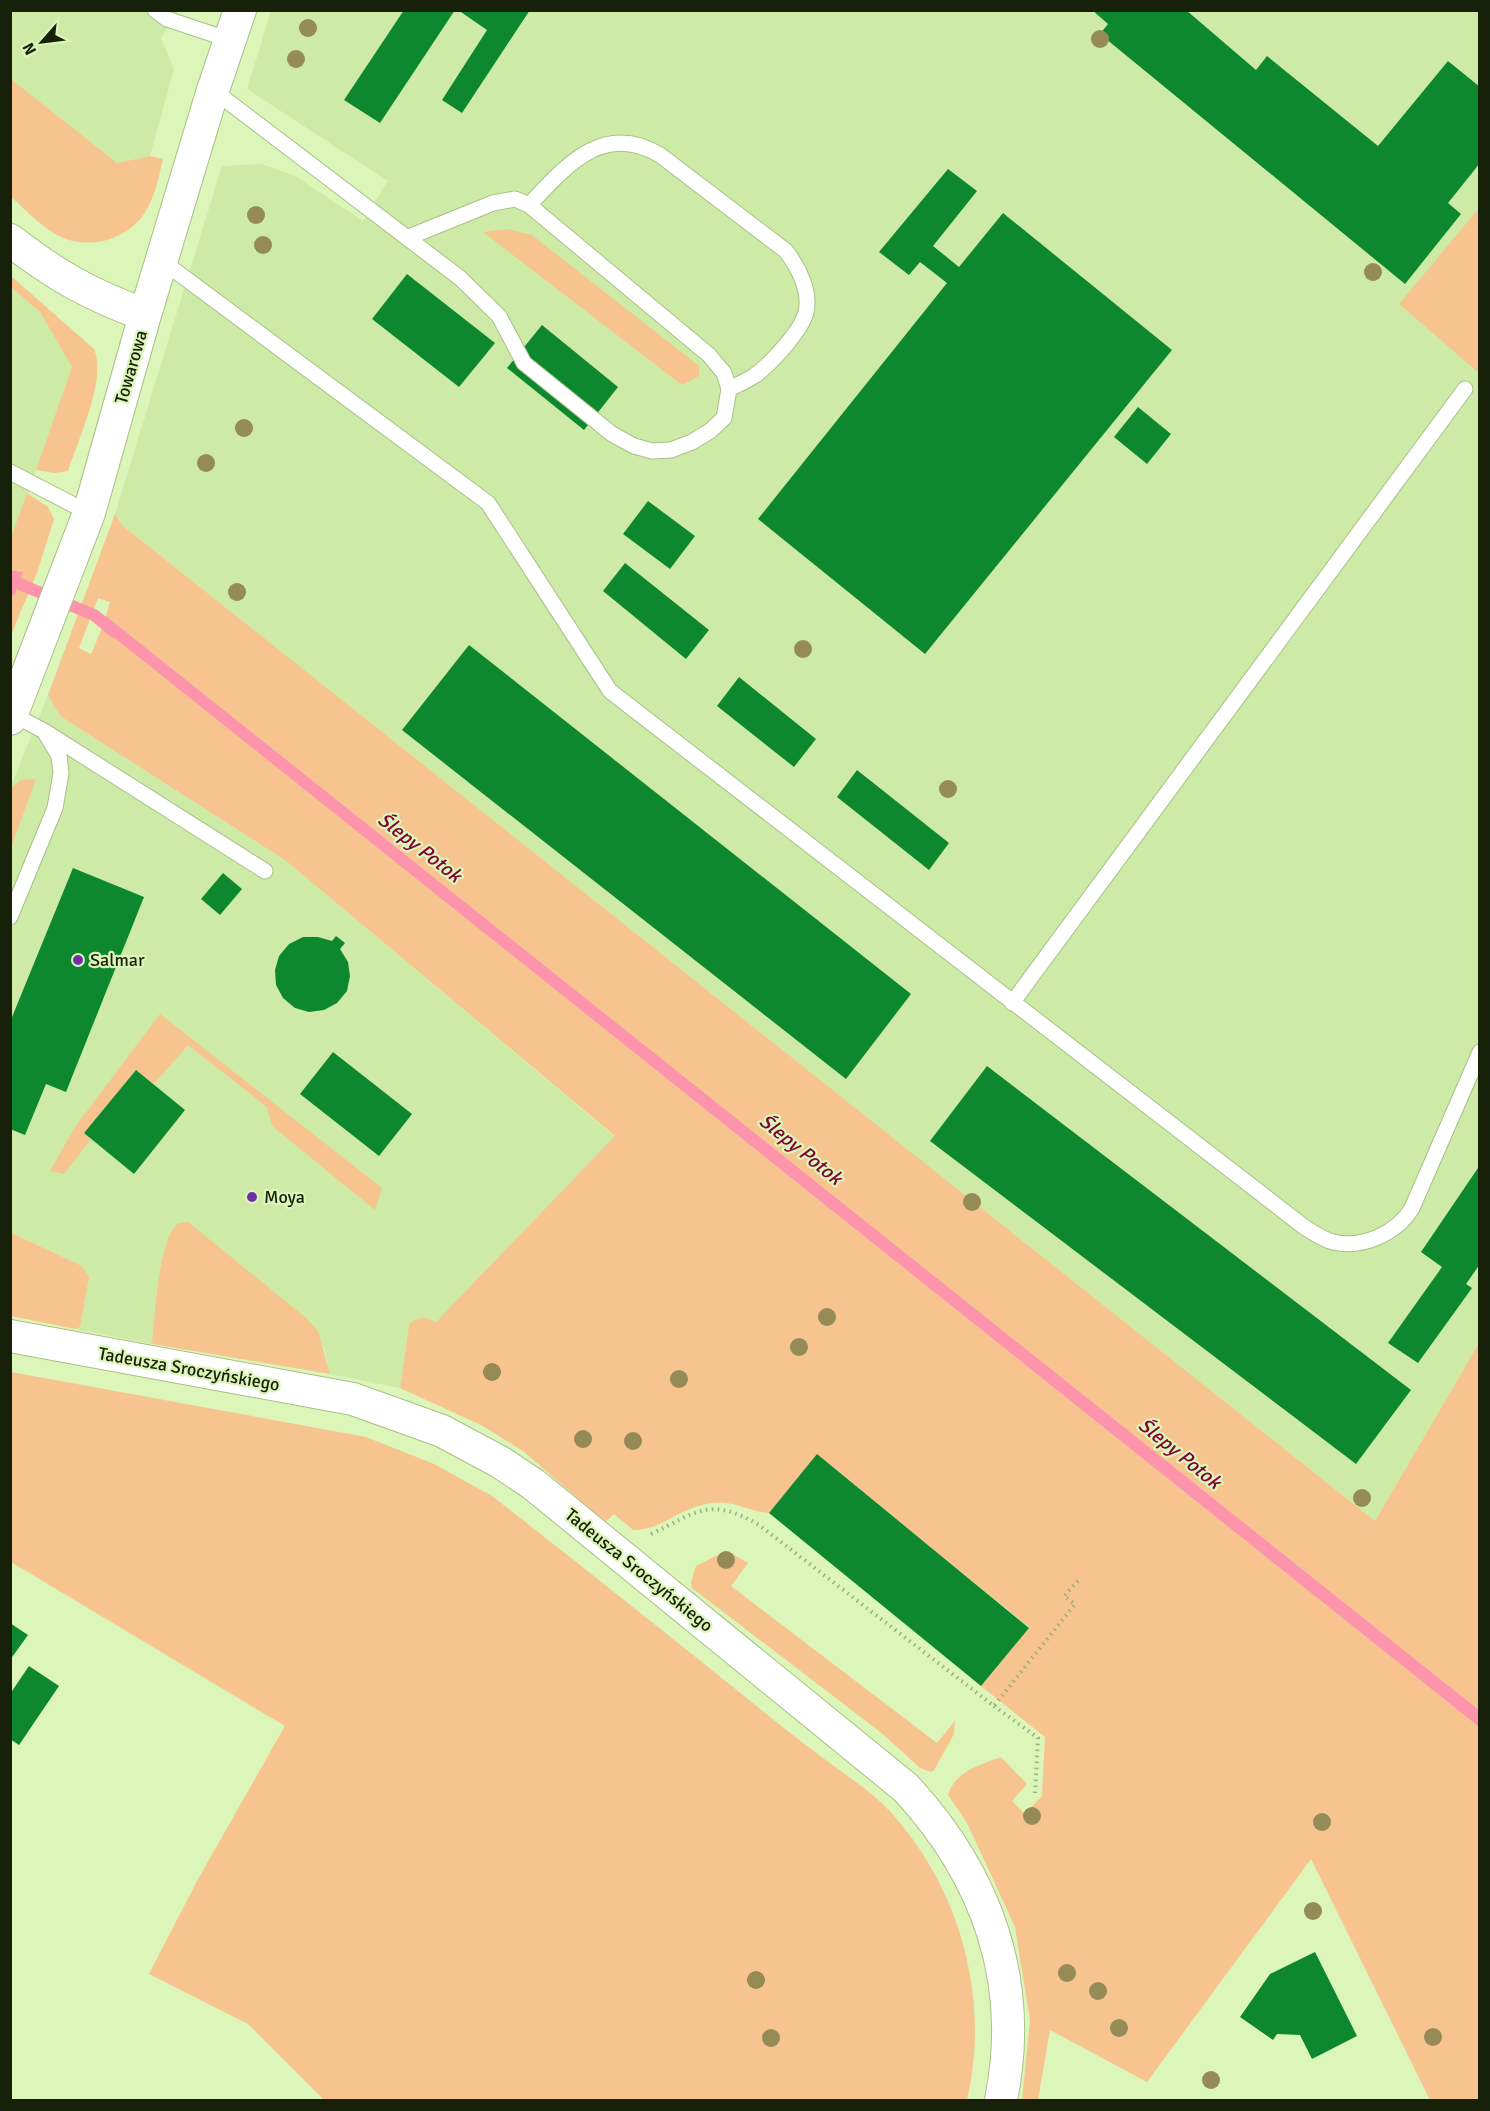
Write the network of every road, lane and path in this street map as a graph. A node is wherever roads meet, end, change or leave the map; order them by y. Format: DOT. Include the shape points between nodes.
graph roads {
  1 [pos="155,10"];
  2 [pos="235,25"];
  3 [pos="213,90"];
  4 [pos="529,205"];
  5 [pos="409,237"];
  6 [pos="10,240"];
  7 [pos="162,261"];
  8 [pos="145,315"];
  9 [pos="729,389"];
  10 [pos="1465,389"];
  11 [pos="10,472"];
  12 [pos="89,513"];
  13 [pos="11,717"];
  14 [pos="44,731"];
  15 [pos="265,871"];
  16 [pos="10,917"];
  17 [pos="1012,1003"];
  18 [pos="1479,1052"];
  19 [pos="10,1336"];
  20 [pos="648,1536"];
  21 [pos="1079,1581"];
  22 [pos="994,1706"];
  23 [pos="1035,1795"];
  24 [pos="1001,2100"];
  1 -- 2 [label="lane" via="176,22"];
  2 -- 3 [label="street, Towarowa"];
  3 -- 5 [label="lane"];
  3 -- 7 [label="street, Towarowa"];
  4 -- 5 [label="lane" via="515,199 493,203"];
  4 -- 9 [label="lane" via="709,355 724,372"];
  4 -- 9 [label="lane" via="564,169 586,153 604,145 642,144 786,251 798,268 804,289 807,309 802,325 754,376"];
  5 -- 9 [label="lane" via="499,316 515,349 535,374 612,434 634,446 652,451 671,450 706,434 724,418"];
  6 -- 8 [label="street" via="66,281"];
  7 -- 8 [label="street, Towarowa"];
  7 -- 17 [label="lane" via="489,503 610,691"];
  8 -- 12 [label="street, Towarowa"];
  10 -- 17 [label="lane"];
  11 -- 12 [label="lane"];
  12 -- 13 [label="street, Towarowa"];
  13 -- 14 [label="lane"];
  14 -- 15 [label="lane"];
  14 -- 16 [label="lane" via="59,756 60,791"];
  17 -- 18 [label="lane" via="1303,1226 1332,1241 1349,1243 1377,1237 1404,1222"];
  19 -- 24 [label="street, Tadeusza Sroczyńskiego" via="353,1399 442,1431 533,1484 906,1788 936,1824 978,1892 999,1948 1008,2007"];
  20 -- 22 [label="path" via="699,1510 716,1508 742,1515"];
  21 -- 22 [label="path" via="1064,1596 1075,1604"];
  22 -- 23 [label="path" via="1038,1738"];
}
